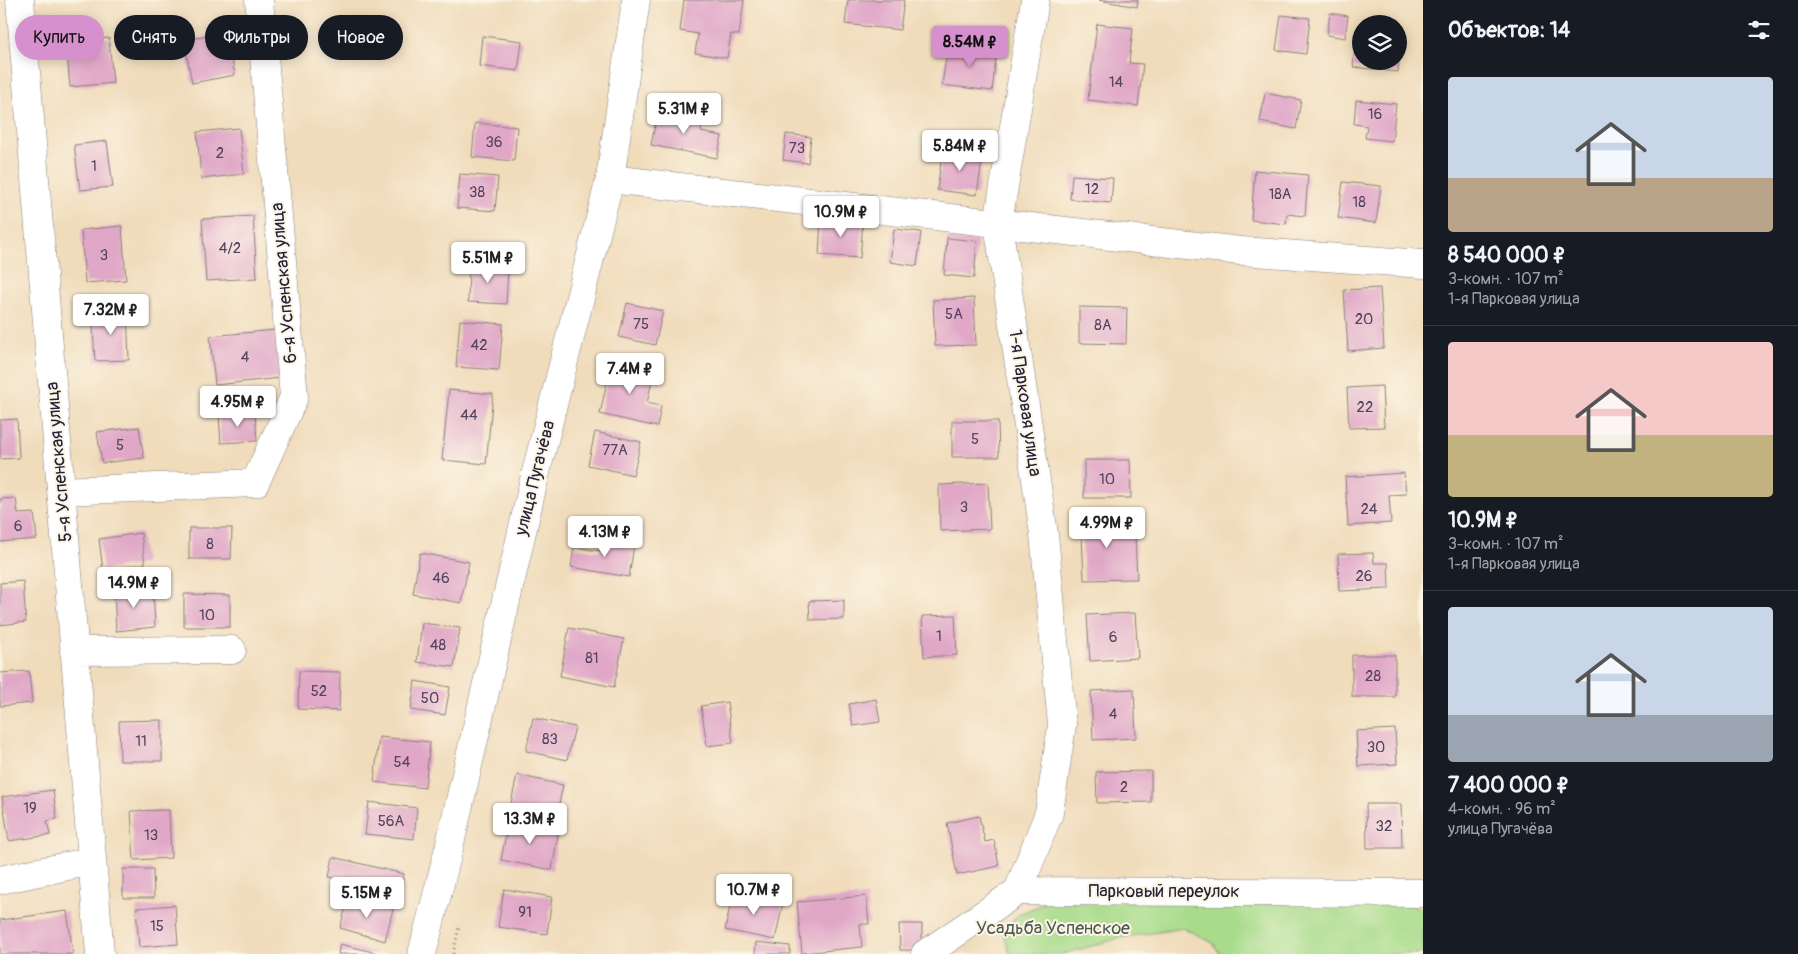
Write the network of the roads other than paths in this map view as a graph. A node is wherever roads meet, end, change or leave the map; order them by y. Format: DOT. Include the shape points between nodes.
graph roads {
  1 [pos="20,0"];
  2 [pos="259,0"];
  3 [pos="636,0"];
  4 [pos="1035,0"];
  5 [pos="610,180"];
  6 [pos="998,223"];
  7 [pos="1423,264"];
  8 [pos="61,492"];
  9 [pos="232,650"];
  10 [pos="74,651"];
  11 [pos="92,861"];
  12 [pos="0,880"];
  13 [pos="1018,891"];
  14 [pos="1423,893"];
  15 [pos="100,954"];
  16 [pos="422,954"];
  17 [pos="925,954"];
  1 -- 8 [label="street, 5-я Успенская улица"];
  2 -- 8 [label="street, 6-я Успенская улица" via="294,397 256,483"];
  3 -- 5 [label="street, улица Пугачёва"];
  4 -- 6 [label="street, 1-я Парковая улица"];
  5 -- 6 [label="street"];
  5 -- 16 [label="street, улица Пугачёва" via="533,484"];
  6 -- 7 [label="street" via="1241,251"];
  6 -- 13 [label="street, 1-я Парковая улица" via="1044,534 1062,725 1050,813"];
  8 -- 10 [label="street, 5-я Успенская улица"];
  9 -- 10 [label="street"];
  10 -- 11 [label="street, 5-я Успенская улица"];
  11 -- 12 [label="street"];
  11 -- 15 [label="street, 5-я Успенская улица"];
  13 -- 14 [label="street, Парковый переулок"];
  13 -- 17 [label="street"];
}
